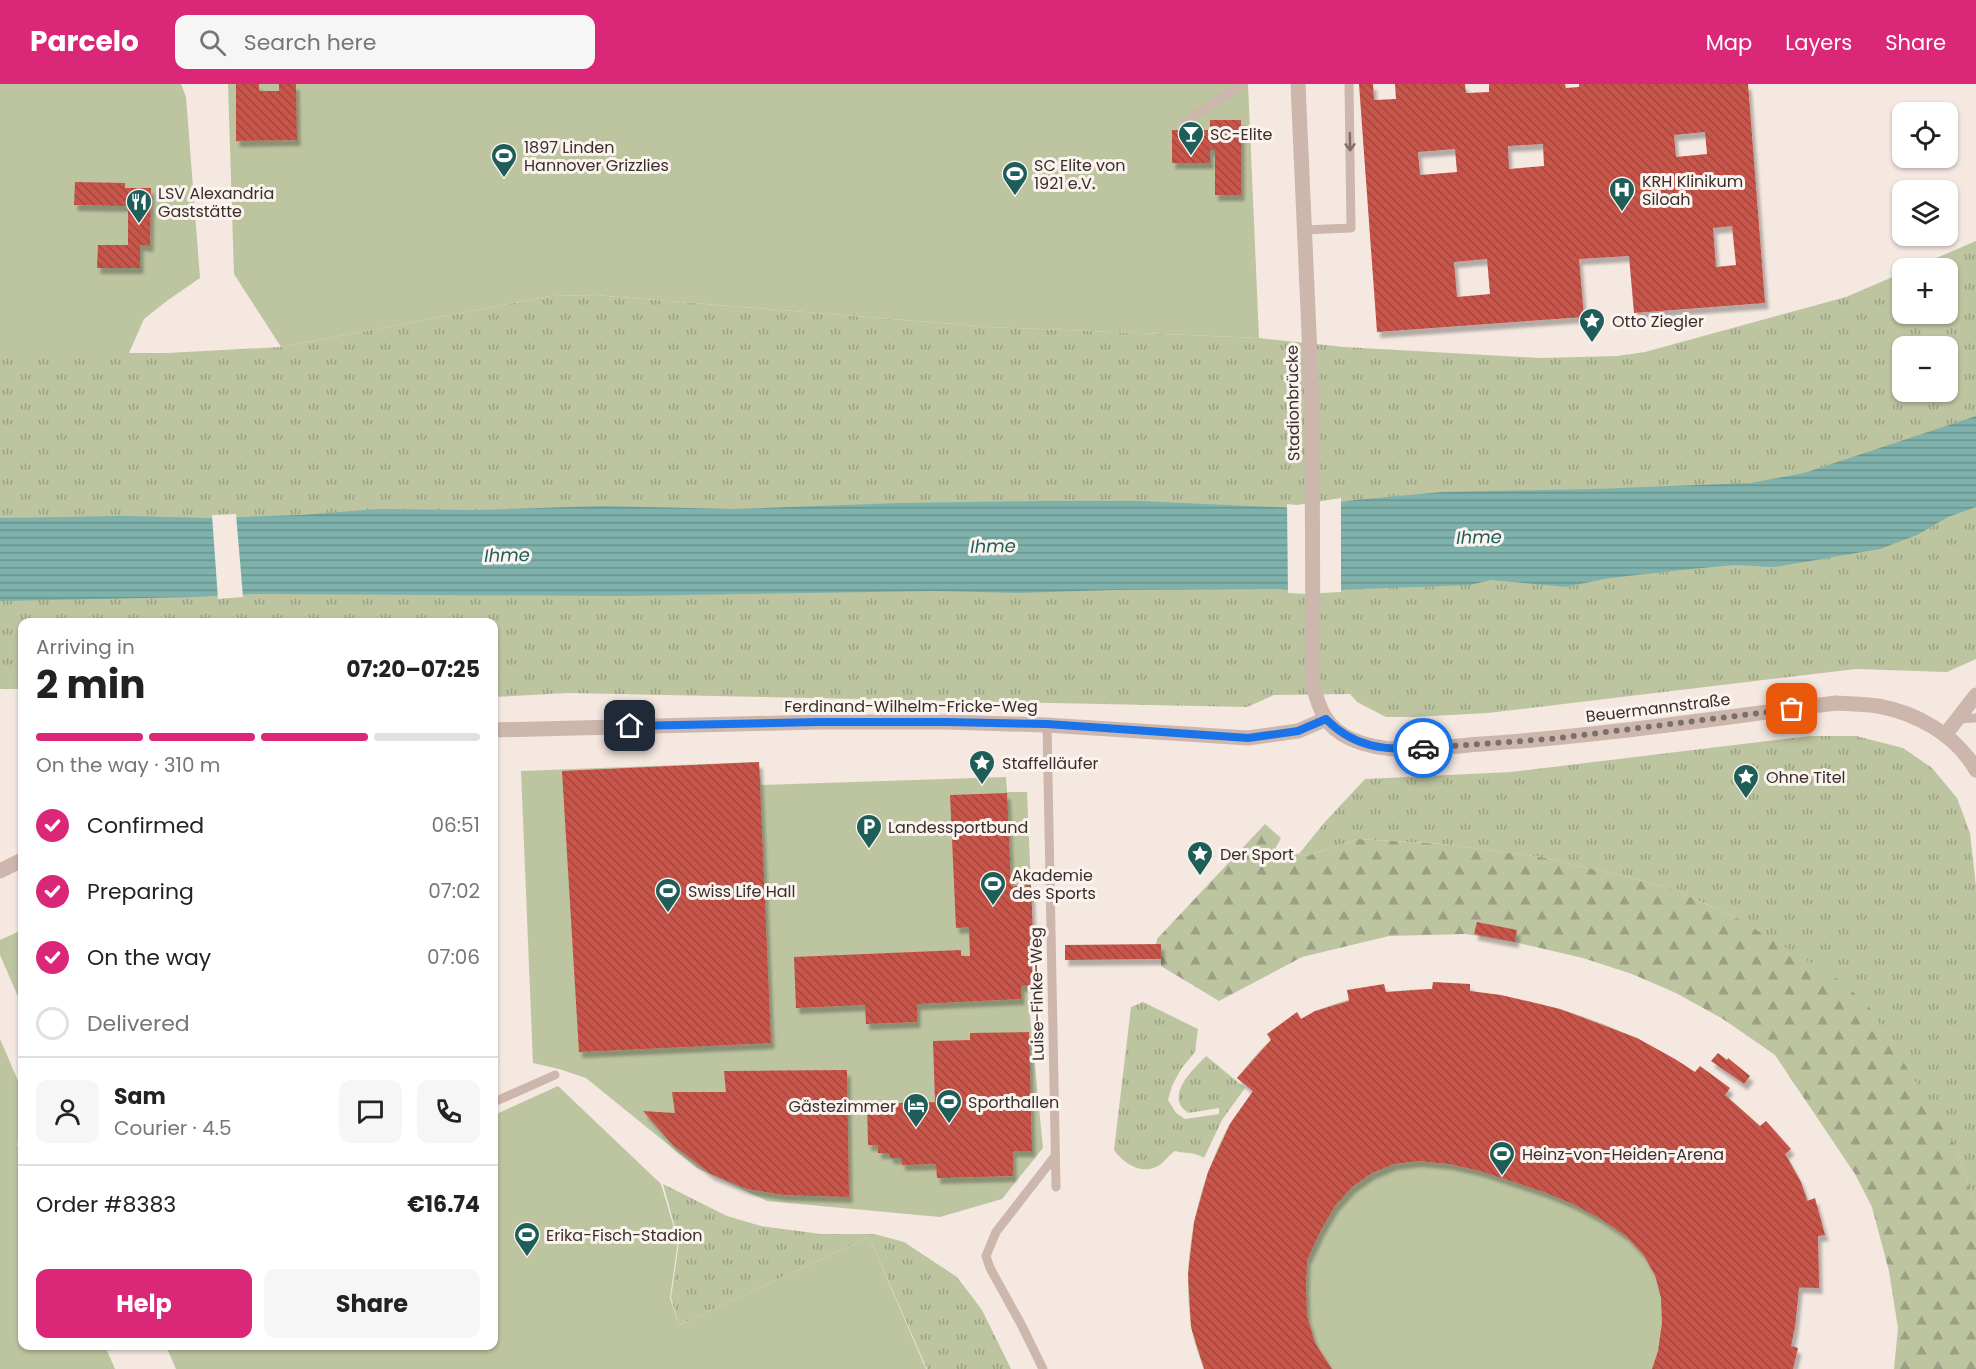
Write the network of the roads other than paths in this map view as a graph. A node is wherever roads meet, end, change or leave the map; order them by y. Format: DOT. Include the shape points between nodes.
graph roads {
  1 [pos="1242,84"];
  2 [pos="1298,84"];
  3 [pos="1349,84"];
  4 [pos="1185,122"];
  5 [pos="1304,230"];
  6 [pos="1976,695"];
  7 [pos="1976,718"];
  8 [pos="1326,719"];
  9 [pos="1956,719"];
  10 [pos="1047,724"];
  11 [pos="498,730"];
  12 [pos="1945,735"];
  13 [pos="1976,770"];
  14 [pos="18,862"];
  15 [pos="0,871"];
  16 [pos="555,1075"];
  17 [pos="498,1100"];
  18 [pos="1055,1156"];
  19 [pos="1056,1187"];
  20 [pos="1042,1369"];
  1 -- 4 [label="lane"];
  2 -- 5 [label="street, Stadionbrücke"];
  3 -- 5 [label="lane, one-way" via="1351,228"];
  5 -- 8 [label="street, Stadionbrücke" via="1312,401 1314,685"];
  6 -- 9 [label="street"];
  7 -- 9 [label="lane"];
  8 -- 10 [label="street, Ferdinand-Wilhelm-Fricke-Weg" via="1298,731 1248,738"];
  8 -- 12 [label="street, Beuermannstraße" via="1349,738 1367,745 1414,749 1550,739 1836,703 1905,713"];
  9 -- 12 [label="street"];
  10 -- 11 [label="street, Ferdinand-Wilhelm-Fricke-Weg" via="830,722"];
  10 -- 18 [label="lane, Luise-Finke-Weg"];
  12 -- 13 [label="street, Beuermannstraße"];
  14 -- 15 [label="street"];
  16 -- 17 [label="lane"];
  18 -- 19 [label="lane, Luise-Finke-Weg"];
  18 -- 20 [label="lane" via="996,1232 986,1256"];
}
